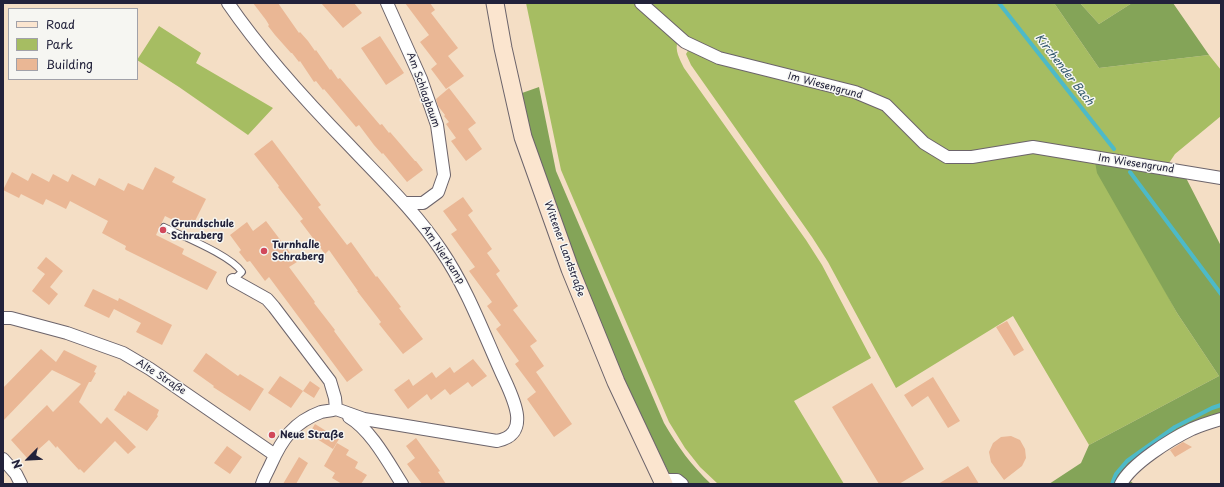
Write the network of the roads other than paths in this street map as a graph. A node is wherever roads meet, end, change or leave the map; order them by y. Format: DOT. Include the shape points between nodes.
graph roads {
  1 [pos="228,3"];
  2 [pos="387,3"];
  3 [pos="495,3"];
  4 [pos="641,3"];
  5 [pos="1221,178"];
  6 [pos="406,203"];
  7 [pos="164,227"];
  8 [pos="233,280"];
  9 [pos="3,318"];
  10 [pos="336,409"];
  11 [pos="1221,419"];
  12 [pos="275,455"];
  13 [pos="3,459"];
  14 [pos="663,482"];
  15 [pos="21,484"];
  16 [pos="262,484"];
  17 [pos="402,484"];
  18 [pos="682,484"];
  19 [pos="1121,484"];
  1 -- 6 [label="street, Am Nierkamp" via="248,32 308,102"];
  2 -- 6 [label="street, Am Schlagbaum" via="421,79 437,125 444,174 438,192 423,203"];
  3 -- 14 [label="main road, Wittener Landstraße" via="523,137 570,269 616,382"];
  4 -- 5 [label="street, Im Wiesengrund" via="685,42 719,58 855,92 886,105 924,143 946,157 972,158 1033,147"];
  6 -- 10 [label="street, Am Nierkamp" via="441,249 465,289 514,403 518,418 516,430 508,439 497,441 364,419"];
  7 -- 8 [label="lane" via="221,255 237,266 242,272"];
  8 -- 10 [label="street" via="267,299 274,307 330,381"];
  9 -- 12 [label="street, Alte Straße" via="12,318 67,333 123,353"];
  10 -- 12 [label="street" via="322,412 296,426 285,437"];
  10 -- 17 [label="street" via="357,421"];
  11 -- 19 [label="street" via="1192,429 1146,457"];
  12 -- 16 [label="street"];
  13 -- 15 [label="street"];
  14 -- 18 [label="street" via="677,480"];
}
